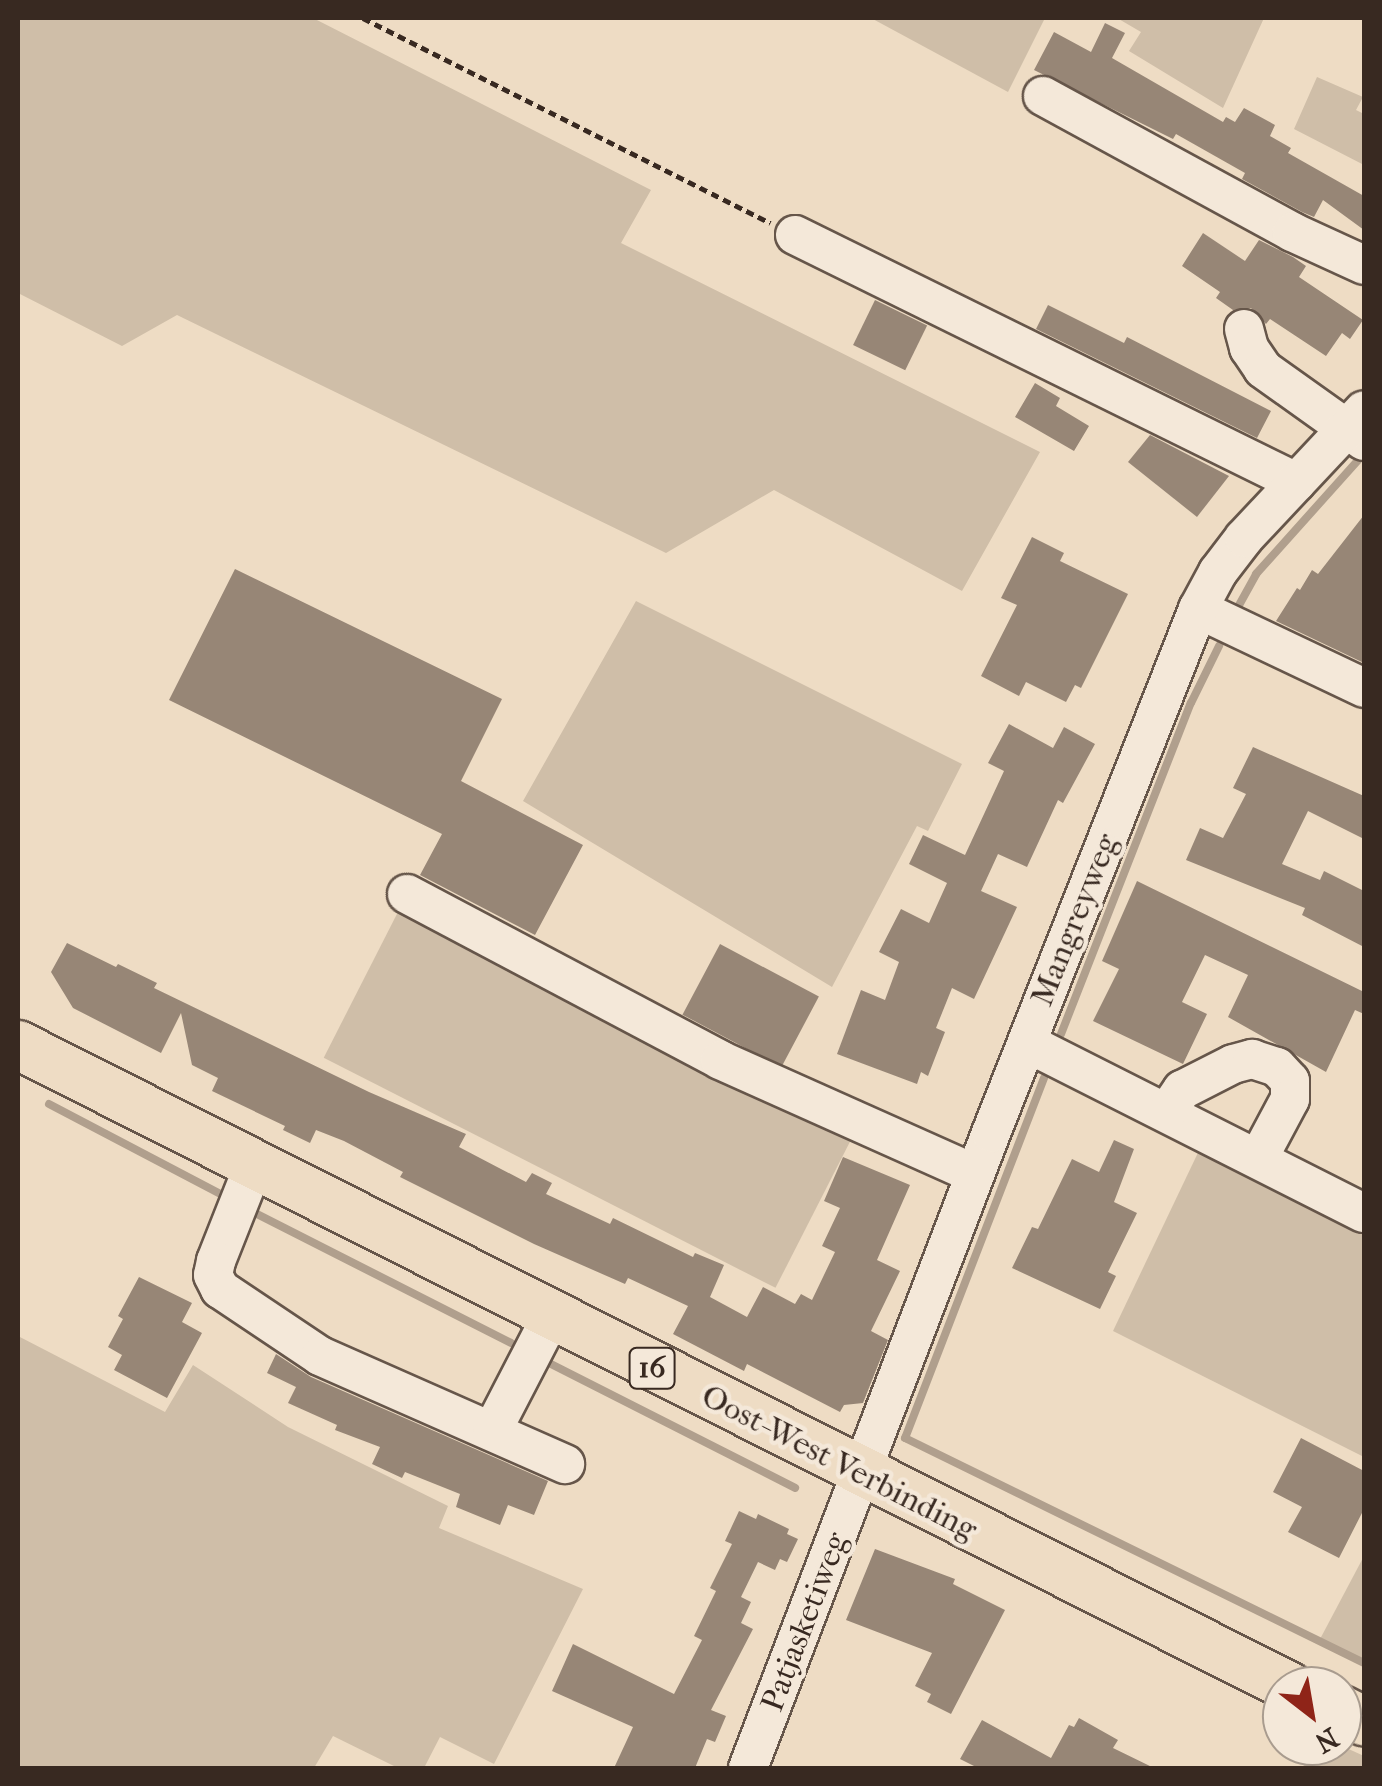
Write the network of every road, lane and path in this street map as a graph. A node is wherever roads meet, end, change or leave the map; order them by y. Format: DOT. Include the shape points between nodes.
graph roads {
  1 [pos="363,18"];
  2 [pos="1043,96"];
  3 [pos="794,236"];
  4 [pos="1364,265"];
  5 [pos="1244,328"];
  6 [pos="1358,427"];
  7 [pos="1296,482"];
  8 [pos="1198,609"];
  9 [pos="1364,688"];
  10 [pos="407,894"];
  11 [pos="1027,1043"];
  12 [pos="18,1045"];
  13 [pos="1167,1112"];
  14 [pos="1258,1159"];
  15 [pos="254,1166"];
  16 [pos="975,1174"];
  17 [pos="1364,1213"];
  18 [pos="551,1316"];
  19 [pos="492,1431"];
  20 [pos="564,1464"];
  21 [pos="863,1475"];
  22 [pos="1262,1673"];
  23 [pos="748,1768"];
  1 -- 3 [label="path"];
  2 -- 4 [label="street"];
  3 -- 7 [label="street"];
  5 -- 6 [label="street" via="1263,370"];
  6 -- 7 [label="street, Mangreyweg"];
  7 -- 8 [label="street, Mangreyweg" via="1218,572"];
  8 -- 9 [label="street"];
  8 -- 11 [label="street, Mangreyweg"];
  10 -- 16 [label="street" via="720,1060"];
  11 -- 13 [label="street"];
  11 -- 16 [label="street, Mangreyweg"];
  12 -- 15 [label="main road, Oost-West Verbinding / 16"];
  13 -- 14 [label="street"];
  13 -- 14 [label="street" via="1182,1090 1233,1064 1252,1059 1277,1067 1290,1081 1290,1100"];
  14 -- 17 [label="street"];
  15 -- 18 [label="main road, Oost-West Verbinding / 16"];
  15 -- 19 [label="street" via="216,1262 220,1289 320,1356"];
  16 -- 21 [label="street, Mangreyweg"];
  18 -- 19 [label="street"];
  18 -- 21 [label="main road, Oost-West Verbinding / 16"];
  19 -- 20 [label="street"];
  21 -- 22 [label="main road, Oost-West Verbinding / 16"];
  21 -- 23 [label="street, Patjasketiweg"];
}
